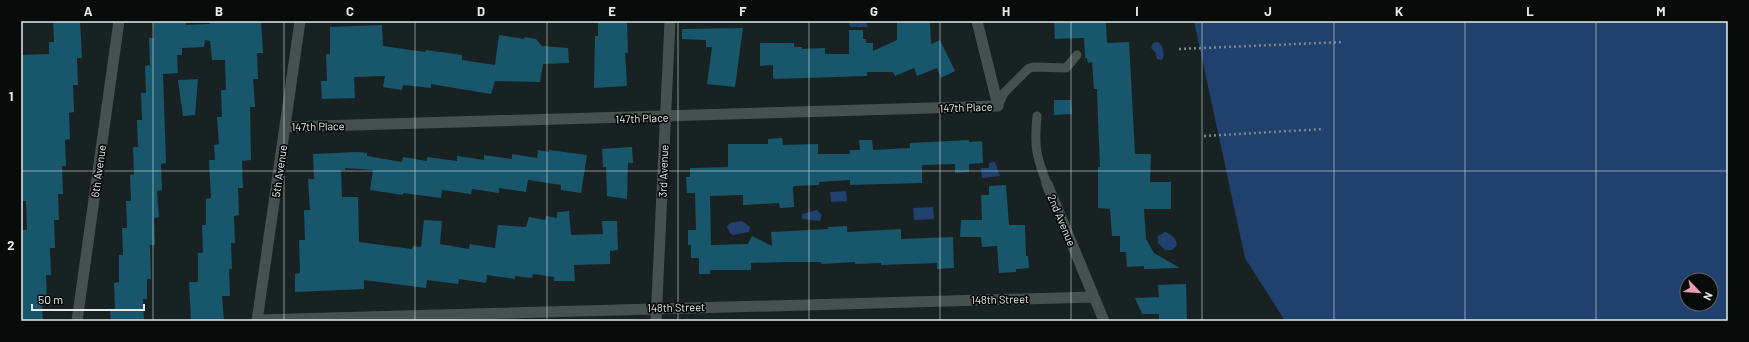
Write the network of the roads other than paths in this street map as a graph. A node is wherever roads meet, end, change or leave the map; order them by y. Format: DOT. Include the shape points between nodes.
graph roads {
  1 [pos="120,21"];
  2 [pos="300,21"];
  3 [pos="670,21"];
  4 [pos="977,21"];
  5 [pos="1077,55"];
  6 [pos="998,106"];
  7 [pos="1037,116"];
  8 [pos="665,117"];
  9 [pos="285,127"];
  10 [pos="1047,184"];
  11 [pos="1094,297"];
  12 [pos="657,308"];
  13 [pos="257,320"];
  14 [pos="77,321"];
  15 [pos="656,321"];
  16 [pos="1104,321"];
  1 -- 14 [label="street, 6th Avenue"];
  2 -- 9 [label="street, 5th Avenue"];
  3 -- 8 [label="street, 3rd Avenue"];
  4 -- 6 [label="street"];
  5 -- 6 [label="lane" via="1066,68 1028,69 1004,94"];
  6 -- 8 [label="street, 147th Place"];
  7 -- 10 [label="lane, 2nd Avenue" via="1034,142 1037,159"];
  8 -- 9 [label="street, 147th Place"];
  8 -- 12 [label="street, 3rd Avenue"];
  9 -- 13 [label="street, 5th Avenue"];
  10 -- 11 [label="street, 2nd Avenue"];
  11 -- 12 [label="street, 148th Street"];
  11 -- 16 [label="street, 2nd Avenue"];
  12 -- 13 [label="street, 148th Street"];
  12 -- 15 [label="street, 3rd Avenue"];
}
